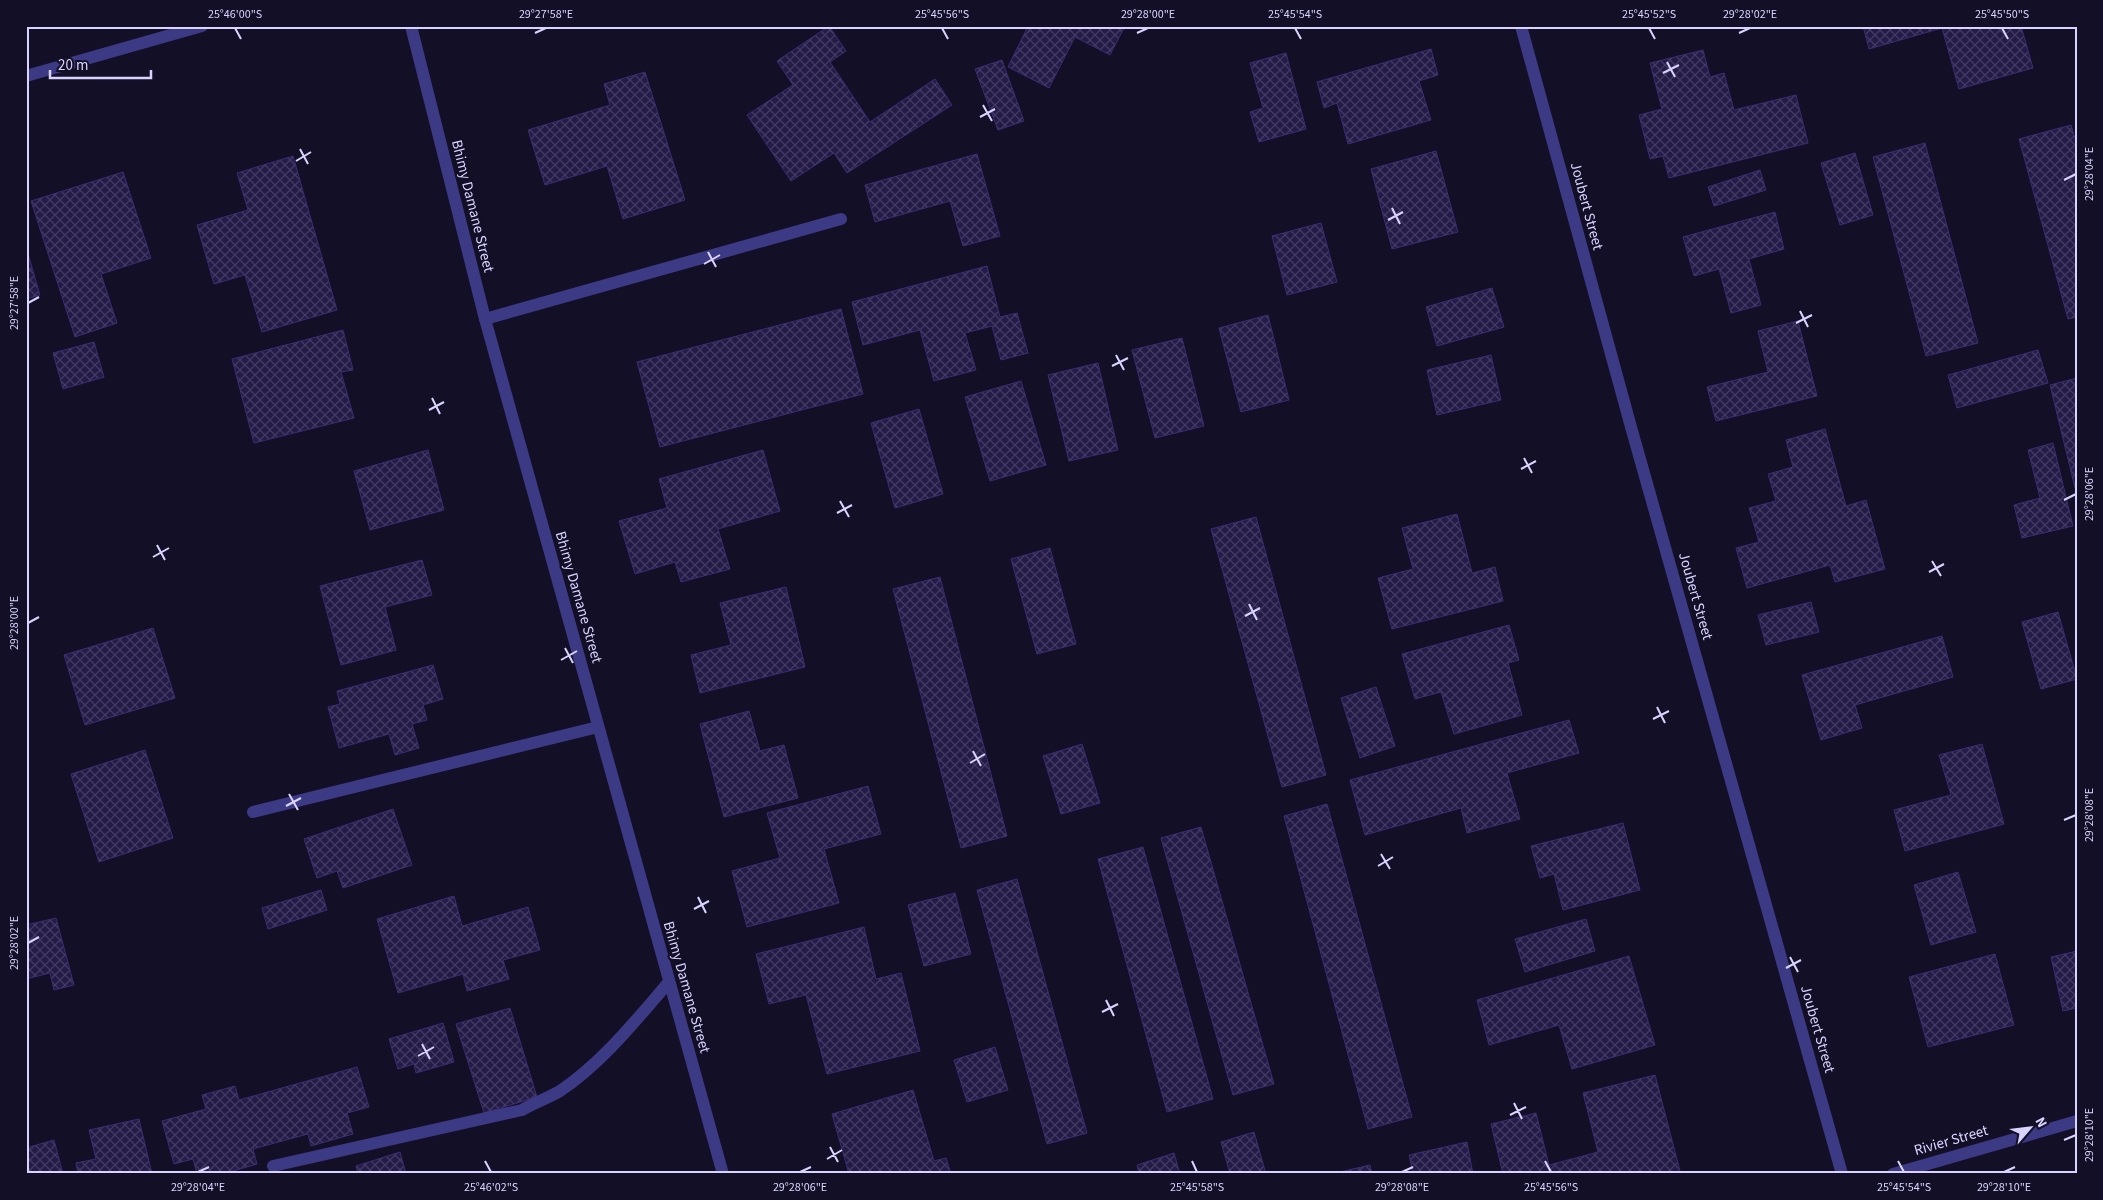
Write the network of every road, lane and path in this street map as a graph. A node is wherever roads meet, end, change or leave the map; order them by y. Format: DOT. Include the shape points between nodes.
graph roads {
  1 [pos="202,26"];
  2 [pos="411,26"];
  3 [pos="1521,26"];
  4 [pos="26,76"];
  5 [pos="841,219"];
  6 [pos="485,319"];
  7 [pos="598,727"];
  8 [pos="253,812"];
  9 [pos="669,982"];
  10 [pos="2077,1121"];
  11 [pos="273,1166"];
  12 [pos="723,1174"];
  13 [pos="1842,1174"];
  14 [pos="1893,1174"];
  1 -- 4 [label="street"];
  2 -- 6 [label="street, Bhimy Damane Street"];
  3 -- 13 [label="street, Joubert Street"];
  5 -- 6 [label="street"];
  6 -- 7 [label="street, Bhimy Damane Street"];
  7 -- 8 [label="street"];
  7 -- 9 [label="street, Bhimy Damane Street"];
  9 -- 11 [label="street" via="617,1041 584,1071 559,1091 522,1110"];
  9 -- 12 [label="street, Bhimy Damane Street"];
  10 -- 14 [label="street, Rivier Street"];
}
